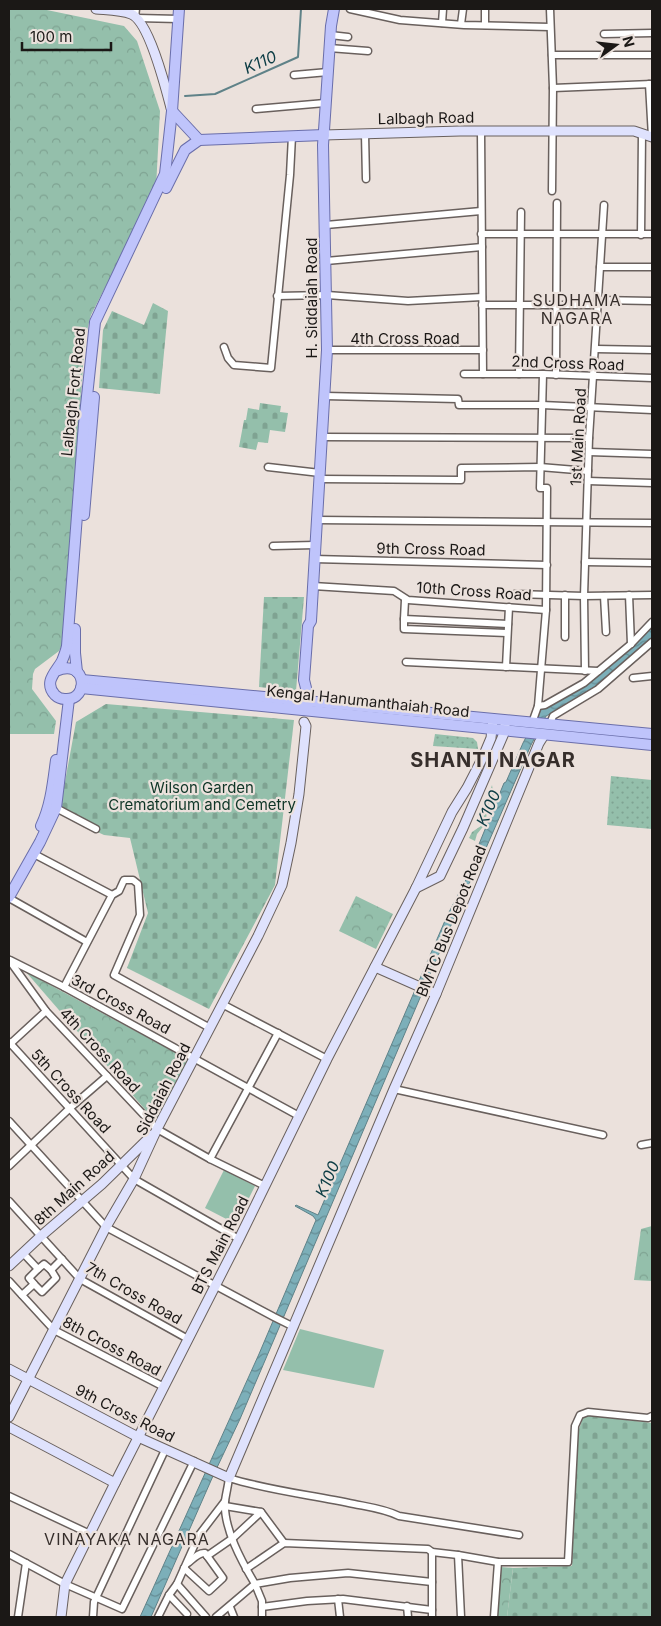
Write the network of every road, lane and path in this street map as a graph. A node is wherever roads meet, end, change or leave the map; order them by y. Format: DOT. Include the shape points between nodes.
graph roads {
  1 [pos="96,9"];
  2 [pos="334,9"];
  3 [pos="350,9"];
  4 [pos="443,9"];
  5 [pos="463,9"];
  6 [pos="485,9"];
  7 [pos="550,9"];
  8 [pos="115,10"];
  9 [pos="136,14"];
  10 [pos="179,14"];
  11 [pos="442,23"];
  12 [pos="461,24"];
  13 [pos="485,25"];
  14 [pos="550,27"];
  15 [pos="652,33"];
  16 [pos="604,34"];
  17 [pos="330,36"];
  18 [pos="348,37"];
  19 [pos="329,48"];
  20 [pos="368,51"];
  21 [pos="552,55"];
  22 [pos="652,55"];
  23 [pos="328,72"];
  24 [pos="294,75"];
  25 [pos="651,84"];
  26 [pos="553,88"];
  27 [pos="325,103"];
  28 [pos="256,109"];
  29 [pos="172,111"];
  30 [pos="553,131"];
  31 [pos="481,132"];
  32 [pos="365,134"];
  33 [pos="642,134"];
  34 [pos="324,135"];
  35 [pos="292,136"];
  36 [pos="652,137"];
  37 [pos="199,140"];
  38 [pos="366,179"];
  39 [pos="552,191"];
  40 [pos="557,203"];
  41 [pos="604,205"];
  42 [pos="481,210"];
  43 [pos="521,212"];
  44 [pos="326,225"];
  45 [pos="482,234"];
  46 [pos="556,234"];
  47 [pos="652,234"];
  48 [pos="521,235"];
  49 [pos="601,235"];
  50 [pos="641,235"];
  51 [pos="482,247"];
  52 [pos="326,261"];
  53 [pos="600,267"];
  54 [pos="652,267"];
  55 [pos="327,295"];
  56 [pos="277,296"];
  57 [pos="482,297"];
  58 [pos="652,301"];
  59 [pos="598,302"];
  60 [pos="520,304"];
  61 [pos="556,304"];
  62 [pos="482,305"];
  63 [pos="224,347"];
  64 [pos="596,348"];
  65 [pos="327,350"];
  66 [pos="482,350"];
  67 [pos="652,350"];
  68 [pos="464,374"];
  69 [pos="483,374"];
  70 [pos="519,374"];
  71 [pos="543,374"];
  72 [pos="556,375"];
  73 [pos="594,376"];
  74 [pos="652,378"];
  75 [pos="325,396"];
  76 [pos="542,405"];
  77 [pos="592,408"];
  78 [pos="652,410"];
  79 [pos="322,437"];
  80 [pos="541,438"];
  81 [pos="589,438"];
  82 [pos="589,452"];
  83 [pos="652,454"];
  84 [pos="268,467"];
  85 [pos="540,467"];
  86 [pos="588,471"];
  87 [pos="320,476"];
  88 [pos="588,481"];
  89 [pos="652,483"];
  90 [pos="317,520"];
  91 [pos="547,523"];
  92 [pos="586,523"];
  93 [pos="652,523"];
  94 [pos="315,545"];
  95 [pos="273,546"];
  96 [pos="314,560"];
  97 [pos="585,562"];
  98 [pos="652,563"];
  99 [pos="547,565"];
  100 [pos="313,586"];
  101 [pos="514,594"];
  102 [pos="546,594"];
  103 [pos="565,595"];
  104 [pos="629,595"];
  105 [pos="652,595"];
  106 [pos="584,596"];
  107 [pos="604,596"];
  108 [pos="405,600"];
  109 [pos="509,608"];
  110 [pos="546,610"];
  111 [pos="404,619"];
  112 [pos="652,622"];
  113 [pos="508,624"];
  114 [pos="606,632"];
  115 [pos="507,633"];
  116 [pos="565,637"];
  117 [pos="652,642"];
  118 [pos="631,644"];
  119 [pos="649,649"];
  120 [pos="626,650"];
  121 [pos="636,655"];
  122 [pos="406,662"];
  123 [pos="506,667"];
  124 [pos="542,668"];
  125 [pos="56,671"];
  126 [pos="585,671"];
  127 [pos="598,671"];
  128 [pos="652,676"];
  129 [pos="633,678"];
  130 [pos="80,680"];
  131 [pos="65,699"];
  132 [pos="306,705"];
  133 [pos="538,706"];
  134 [pos="539,723"];
  135 [pos="492,724"];
  136 [pos="505,726"];
  137 [pos="536,734"];
  138 [pos="652,734"];
  139 [pos="652,745"];
  140 [pos="56,808"];
  141 [pos="96,829"];
  142 [pos="34,854"];
  143 [pos="9,887"];
  144 [pos="416,888"];
  145 [pos="112,895"];
  146 [pos="9,898"];
  147 [pos="87,942"];
  148 [pos="9,959"];
  149 [pos="375,967"];
  150 [pos="64,987"];
  151 [pos="432,992"];
  152 [pos="222,1004"];
  153 [pos="46,1012"];
  154 [pos="210,1028"];
  155 [pos="278,1033"];
  156 [pos="9,1044"];
  157 [pos="194,1058"];
  158 [pos="327,1059"];
  159 [pos="107,1076"];
  160 [pos="248,1088"];
  161 [pos="394,1089"];
  162 [pos="70,1108"];
  163 [pos="299,1116"];
  164 [pos="9,1121"];
  165 [pos="157,1129"];
  166 [pos="603,1135"];
  167 [pos="652,1143"];
  168 [pos="31,1145"];
  169 [pos="641,1145"];
  170 [pos="210,1159"];
  171 [pos="122,1165"];
  172 [pos="9,1166"];
  173 [pos="134,1178"];
  174 [pos="265,1186"];
  175 [pos="82,1200"];
  176 [pos="9,1201"];
  177 [pos="106,1227"];
  178 [pos="41,1236"];
  179 [pos="239,1238"];
  180 [pos="23,1253"];
  181 [pos="62,1259"];
  182 [pos="9,1266"];
  183 [pos="38,1269"];
  184 [pos="51,1270"];
  185 [pos="80,1279"];
  186 [pos="9,1281"];
  187 [pos="34,1284"];
  188 [pos="215,1286"];
  189 [pos="22,1295"];
  190 [pos="294,1327"];
  191 [pos="54,1330"];
  192 [pos="188,1339"];
  193 [pos="9,1369"];
  194 [pos="29,1379"];
  195 [pos="164,1387"];
  196 [pos="652,1416"];
  197 [pos="9,1417"];
  198 [pos="9,1427"];
  199 [pos="138,1437"];
  200 [pos="165,1450"];
  201 [pos="194,1461"];
  202 [pos="230,1478"];
  203 [pos="115,1483"];
  204 [pos="9,1496"];
  205 [pos="225,1503"];
  206 [pos="261,1512"];
  207 [pos="90,1534"];
  208 [pos="519,1535"];
  209 [pos="232,1538"];
  210 [pos="284,1543"];
  211 [pos="432,1552"];
  212 [pos="9,1554"];
  213 [pos="458,1555"];
  214 [pos="207,1556"];
  215 [pos="498,1562"];
  216 [pos="26,1564"];
  217 [pos="186,1566"];
  218 [pos="246,1569"];
  219 [pos="432,1582"];
  220 [pos="65,1584"];
  221 [pos="177,1584"];
  222 [pos="255,1584"];
  223 [pos="169,1595"];
  224 [pos="96,1598"];
  225 [pos="338,1599"];
  226 [pos="407,1606"];
  227 [pos="230,1607"];
  228 [pos="262,1608"];
  229 [pos="432,1610"];
  230 [pos="187,1614"];
  231 [pos="18,1617"];
  232 [pos="61,1617"];
  233 [pos="93,1617"];
  234 [pos="158,1617"];
  235 [pos="206,1617"];
  236 [pos="216,1617"];
  237 [pos="234,1617"];
  238 [pos="262,1617"];
  239 [pos="340,1617"];
  240 [pos="408,1617"];
  241 [pos="432,1617"];
  242 [pos="461,1617"];
  243 [pos="494,1617"];
  1 -- 8 [label="street"];
  2 -- 17 [label="main road, H. Siddaiah Road"];
  3 -- 11 [label="street" via="389,18"];
  4 -- 11 [label="street"];
  5 -- 12 [label="street"];
  6 -- 13 [label="street"];
  7 -- 14 [label="street"];
  8 -- 9 [label="street"];
  9 -- 10 [label="street"];
  9 -- 29 [label="street" via="152,47"];
  10 -- 29 [label="main road, Lalbagh Fort Road"];
  11 -- 12 [label="street"];
  12 -- 13 [label="street"];
  13 -- 14 [label="street"];
  14 -- 21 [label="street"];
  15 -- 16 [label="street"];
  17 -- 18 [label="street"];
  17 -- 19 [label="main road, H. Siddaiah Road"];
  19 -- 20 [label="street"];
  19 -- 23 [label="main road, H. Siddaiah Road"];
  21 -- 22 [label="street"];
  21 -- 26 [label="street"];
  23 -- 24 [label="street"];
  23 -- 27 [label="main road, H. Siddaiah Road"];
  25 -- 26 [label="street"];
  25 -- 36 [label="street"];
  26 -- 30 [label="street"];
  27 -- 28 [label="street"];
  27 -- 34 [label="main road, H. Siddaiah Road"];
  29 -- 37 [label="main road"];
  29 -- 125 [label="main road, Lalbagh Fort Road" via="165,174 95,322 67,646"];
  30 -- 31 [label="street, Lalbagh Road"];
  30 -- 33 [label="street, Lalbagh Road" via="634,131"];
  30 -- 39 [label="street"];
  31 -- 32 [label="street, Lalbagh Road"];
  31 -- 42 [label="street"];
  32 -- 34 [label="street, Lalbagh Road"];
  32 -- 38 [label="street"];
  33 -- 36 [label="street, Lalbagh Road"];
  33 -- 50 [label="street"];
  34 -- 35 [label="main road, Lalbagh Road"];
  34 -- 44 [label="main road, H. Siddaiah Road"];
  35 -- 37 [label="main road, Lalbagh Road"];
  35 -- 56 [label="street"];
  37 -- 130 [label="main road, Lalbagh Fort Road" via="185,150 100,330 75,630"];
  40 -- 46 [label="street"];
  41 -- 49 [label="street, 1st Main Road"];
  42 -- 44 [label="street"];
  42 -- 45 [label="street"];
  43 -- 48 [label="street"];
  44 -- 52 [label="main road, H. Siddaiah Road"];
  45 -- 48 [label="street"];
  45 -- 51 [label="street"];
  46 -- 48 [label="street"];
  46 -- 49 [label="street"];
  46 -- 61 [label="street"];
  47 -- 50 [label="street"];
  48 -- 60 [label="street"];
  49 -- 50 [label="street"];
  49 -- 53 [label="street, 1st Main Road"];
  51 -- 52 [label="street"];
  51 -- 57 [label="street"];
  52 -- 55 [label="main road, H. Siddaiah Road"];
  53 -- 54 [label="street"];
  53 -- 59 [label="street, 1st Main Road"];
  55 -- 56 [label="street"];
  55 -- 57 [label="street" via="408,300"];
  55 -- 65 [label="main road, H. Siddaiah Road"];
  56 -- 63 [label="street" via="271,368 234,365"];
  57 -- 62 [label="street"];
  58 -- 59 [label="street"];
  59 -- 61 [label="street"];
  59 -- 64 [label="street, 1st Main Road"];
  60 -- 61 [label="street"];
  60 -- 62 [label="street"];
  60 -- 70 [label="street"];
  61 -- 72 [label="street"];
  62 -- 66 [label="street"];
  64 -- 67 [label="street"];
  64 -- 73 [label="street, 1st Main Road"];
  65 -- 66 [label="street, 4th Cross Road"];
  65 -- 75 [label="main road, H. Siddaiah Road"];
  66 -- 69 [label="street"];
  68 -- 69 [label="street, 2nd Cross Road"];
  69 -- 70 [label="street, 2nd Cross Road"];
  70 -- 71 [label="street, 2nd Cross Road"];
  71 -- 72 [label="street, 2nd Cross Road"];
  71 -- 76 [label="street"];
  72 -- 73 [label="street, 2nd Cross Road"];
  73 -- 74 [label="street, 2nd Cross Road"];
  73 -- 77 [label="street, 1st Main Road"];
  75 -- 76 [label="street" via="458,399 459,405"];
  75 -- 79 [label="main road, H. Siddaiah Road"];
  76 -- 77 [label="street"];
  76 -- 80 [label="street"];
  77 -- 78 [label="street"];
  77 -- 81 [label="street, 1st Main Road"];
  79 -- 80 [label="street"];
  79 -- 87 [label="main road, H. Siddaiah Road"];
  80 -- 81 [label="street"];
  80 -- 85 [label="street"];
  81 -- 82 [label="street, 1st Main Road"];
  82 -- 83 [label="street"];
  82 -- 86 [label="street, 1st Main Road"];
  84 -- 87 [label="street"];
  85 -- 86 [label="street"];
  85 -- 87 [label="street" via="461,468 461,480"];
  85 -- 91 [label="street" via="540,488 547,488"];
  86 -- 88 [label="street, 1st Main Road"];
  87 -- 90 [label="main road, H. Siddaiah Road"];
  88 -- 89 [label="street"];
  88 -- 92 [label="street, 1st Main Road"];
  90 -- 91 [label="street"];
  90 -- 94 [label="main road, H. Siddaiah Road"];
  91 -- 92 [label="street"];
  91 -- 99 [label="street"];
  92 -- 93 [label="street"];
  92 -- 97 [label="street, 1st Main Road"];
  94 -- 95 [label="street"];
  94 -- 96 [label="main road, H. Siddaiah Road"];
  96 -- 99 [label="street, 9th Cross Road"];
  96 -- 100 [label="main road, H. Siddaiah Road"];
  97 -- 98 [label="street"];
  97 -- 106 [label="street, 1st Main Road"];
  99 -- 102 [label="street"];
  100 -- 108 [label="street, 10th Cross Road" via="394,591"];
  100 -- 132 [label="main road, H. Siddaiah Road" via="310,681 306,688"];
  101 -- 102 [label="street"];
  102 -- 103 [label="street"];
  102 -- 110 [label="street"];
  103 -- 106 [label="street"];
  103 -- 116 [label="street"];
  104 -- 105 [label="street"];
  104 -- 107 [label="street"];
  104 -- 118 [label="street"];
  106 -- 107 [label="street"];
  106 -- 126 [label="street, 1st Main Road"];
  107 -- 114 [label="street"];
  108 -- 109 [label="street, 10th Cross Road"];
  108 -- 111 [label="street"];
  109 -- 110 [label="street, 10th Cross Road"];
  109 -- 113 [label="street"];
  110 -- 124 [label="street"];
  111 -- 113 [label="street"];
  111 -- 115 [label="street" via="404,629"];
  112 -- 118 [label="street"];
  113 -- 115 [label="street"];
  115 -- 123 [label="street"];
  117 -- 119 [label="street"];
  118 -- 120 [label="street"];
  119 -- 121 [label="street"];
  120 -- 121 [label="street"];
  120 -- 127 [label="street"];
  121 -- 134 [label="street" via="598,689"];
  122 -- 123 [label="street"];
  123 -- 124 [label="street"];
  124 -- 126 [label="street"];
  124 -- 133 [label="street"];
  125 -- 130 [label="main road" via="70,668"];
  125 -- 131 [label="main road" via="50,686 57,697"];
  126 -- 127 [label="street"];
  127 -- 133 [label="street" via="545,706"];
  128 -- 129 [label="street"];
  130 -- 131 [label="main road" via="78,694"];
  130 -- 132 [label="main road, Kengal Hanumanthaiah Road"];
  131 -- 140 [label="main road"];
  131 -- 143 [label="main road" via="45,818"];
  132 -- 135 [label="main road, Kengal Hanumanthaiah Road" via="417,710"];
  132 -- 152 [label="street, Siddaiah Road" via="299,794 282,885"];
  133 -- 134 [label="street"];
  134 -- 136 [label="main road, Kengal Hanumanthaiah Road"];
  134 -- 138 [label="main road, Kengal Hanumanthaiah Road"];
  135 -- 136 [label="main road, Kengal Hanumanthaiah Road"];
  135 -- 144 [label="street, BTS Main Road" via="483,757 452,812"];
  136 -- 137 [label="main road, Kengal Hanumanthaiah Road"];
  136 -- 144 [label="street" via="440,876"];
  137 -- 139 [label="main road, Kengal Hanumanthaiah Road"];
  137 -- 151 [label="street, BMTC Bus Depot Road" via="539,744"];
  140 -- 141 [label="street"];
  140 -- 142 [label="main road"];
  142 -- 145 [label="street"];
  142 -- 146 [label="main road"];
  144 -- 149 [label="street, BTS Main Road"];
  145 -- 147 [label="street"];
  145 -- 154 [label="street" via="119,891 124,880 138,884 140,916 114,975"];
  146 -- 147 [label="street"];
  147 -- 150 [label="street"];
  148 -- 150 [label="street, 3rd Cross Road"];
  148 -- 153 [label="street, 4th Cross Road"];
  149 -- 151 [label="street"];
  149 -- 158 [label="street, BTS Main Road"];
  150 -- 157 [label="street, 3rd Cross Road"];
  151 -- 161 [label="street, BMTC Bus Depot Road"];
  152 -- 154 [label="street, Siddaiah Road"];
  152 -- 155 [label="street"];
  153 -- 156 [label="street"];
  153 -- 159 [label="street, 4th Cross Road"];
  154 -- 157 [label="street, Siddaiah Road"];
  155 -- 158 [label="street"];
  155 -- 160 [label="street"];
  156 -- 162 [label="street, 5th Cross Road"];
  157 -- 160 [label="street, 3rd Cross Road"];
  157 -- 165 [label="street, Siddaiah Road"];
  158 -- 163 [label="street, BTS Main Road"];
  159 -- 162 [label="street"];
  159 -- 165 [label="street, 4th Cross Road"];
  160 -- 163 [label="street, 3rd Cross Road"];
  160 -- 170 [label="street"];
  161 -- 166 [label="street"];
  161 -- 190 [label="street, BMTC Bus Depot Road"];
  162 -- 168 [label="street"];
  162 -- 171 [label="street, 5th Cross Road"];
  163 -- 174 [label="street, BTS Main Road"];
  164 -- 168 [label="street"];
  165 -- 170 [label="street, 4th Cross Road"];
  165 -- 171 [label="street, 8th Main Road"];
  165 -- 173 [label="street, Siddaiah Road"];
  167 -- 169 [label="street"];
  168 -- 172 [label="street"];
  168 -- 175 [label="street"];
  170 -- 174 [label="street, 4th Cross Road"];
  171 -- 173 [label="street, 5th Cross Road"];
  171 -- 175 [label="street, 8th Main Road"];
  173 -- 177 [label="street, Siddaiah Road"];
  173 -- 179 [label="street, 5th Cross Road"];
  174 -- 179 [label="street, BTS Main Road"];
  175 -- 177 [label="street"];
  175 -- 178 [label="street, 8th Main Road"];
  176 -- 178 [label="street, 7th Cross Road"];
  177 -- 185 [label="street, Siddaiah Road"];
  177 -- 188 [label="street"];
  178 -- 180 [label="street, 8th Main Road"];
  178 -- 181 [label="street, 7th Cross Road"];
  179 -- 188 [label="street, BTS Main Road"];
  180 -- 182 [label="street, 8th Main Road"];
  180 -- 183 [label="street"];
  181 -- 184 [label="street"];
  181 -- 185 [label="street, 7th Cross Road"];
  183 -- 184 [label="street" via="44,1264"];
  183 -- 187 [label="street" via="29,1278"];
  184 -- 187 [label="street" via="56,1278 42,1292"];
  185 -- 191 [label="street, Siddaiah Road"];
  185 -- 192 [label="street, 7th Cross Road"];
  186 -- 189 [label="street, 8th Cross Road"];
  187 -- 189 [label="street"];
  188 -- 190 [label="street"];
  188 -- 192 [label="street, BTS Main Road"];
  189 -- 191 [label="street, 8th Cross Road"];
  190 -- 202 [label="street, BMTC Bus Depot Road"];
  191 -- 194 [label="street, Siddaiah Road"];
  191 -- 195 [label="street, 8th Cross Road"];
  192 -- 195 [label="street, BTS Main Road"];
  193 -- 194 [label="street, 9th Cross Road"];
  194 -- 197 [label="street, Siddaiah Road"];
  194 -- 199 [label="street, 9th Cross Road"];
  195 -- 199 [label="street, BTS Main Road"];
  196 -- 215 [label="street" via="588,1412 580,1415 575,1426 568,1562"];
  198 -- 203 [label="street"];
  199 -- 200 [label="street, 9th Cross Road"];
  199 -- 203 [label="street, BTS Main Road"];
  200 -- 201 [label="street, 9th Cross Road"];
  200 -- 224 [label="street"];
  201 -- 202 [label="street, 9th Cross Road"];
  201 -- 224 [label="street" via="122,1609"];
  202 -- 205 [label="street"];
  202 -- 208 [label="street" via="253,1486 385,1510 399,1516"];
  203 -- 207 [label="street, BTS Main Road"];
  204 -- 207 [label="street"];
  205 -- 206 [label="street"];
  205 -- 209 [label="street"];
  205 -- 217 [label="street" via="202,1528"];
  206 -- 209 [label="street"];
  206 -- 210 [label="street"];
  207 -- 220 [label="street, BTS Main Road"];
  209 -- 214 [label="street"];
  209 -- 218 [label="street"];
  210 -- 211 [label="street" via="428,1549"];
  210 -- 218 [label="street"];
  211 -- 213 [label="street"];
  211 -- 219 [label="street"];
  212 -- 216 [label="street"];
  213 -- 215 [label="street"];
  213 -- 242 [label="street"];
  214 -- 217 [label="street" via="202,1553"];
  214 -- 217 [label="street" via="223,1578 208,1591"];
  215 -- 243 [label="street"];
  216 -- 220 [label="street"];
  216 -- 231 [label="street"];
  217 -- 221 [label="street"];
  218 -- 222 [label="street"];
  219 -- 222 [label="street" via="348,1573"];
  219 -- 229 [label="street"];
  220 -- 224 [label="street"];
  220 -- 232 [label="street, BTS Main Road"];
  221 -- 223 [label="street"];
  221 -- 235 [label="street"];
  222 -- 227 [label="street"];
  222 -- 228 [label="street"];
  223 -- 230 [label="street"];
  223 -- 234 [label="street"];
  224 -- 233 [label="street"];
  225 -- 226 [label="street"];
  225 -- 228 [label="street"];
  225 -- 239 [label="street"];
  226 -- 229 [label="street"];
  226 -- 240 [label="street"];
  227 -- 236 [label="street"];
  227 -- 237 [label="street"];
  228 -- 238 [label="street"];
  229 -- 241 [label="street"];
}
